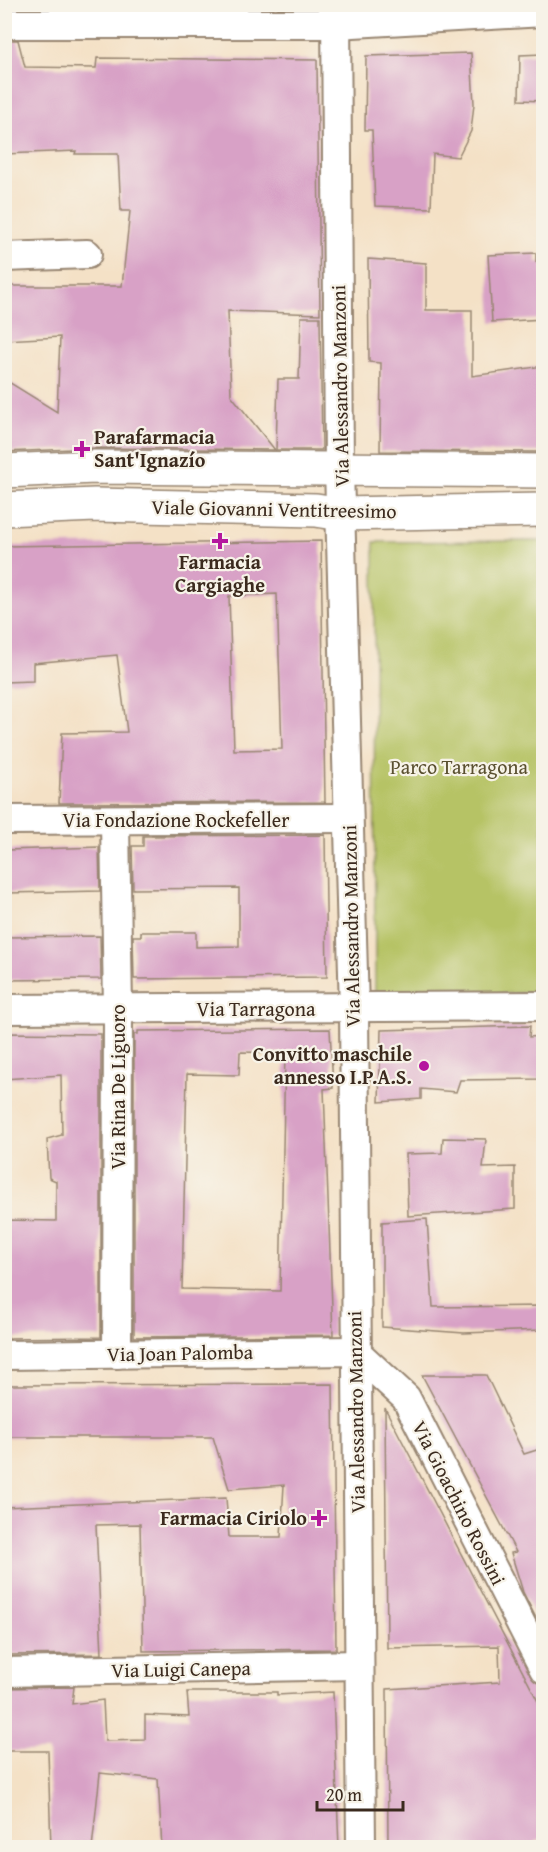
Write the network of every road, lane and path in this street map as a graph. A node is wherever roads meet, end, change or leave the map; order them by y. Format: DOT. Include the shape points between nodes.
graph roads {
  1 [pos="543,12"];
  2 [pos="134,14"];
  3 [pos="336,14"];
  4 [pos="4,24"];
  5 [pos="87,254"];
  6 [pos="4,257"];
  7 [pos="95,467"];
  8 [pos="339,469"];
  9 [pos="4,471"];
  10 [pos="543,471"];
  11 [pos="95,505"];
  12 [pos="4,509"];
  13 [pos="543,510"];
  14 [pos="342,514"];
  15 [pos="348,818"];
  16 [pos="4,820"];
  17 [pos="115,821"];
  18 [pos="543,1006"];
  19 [pos="4,1009"];
  20 [pos="118,1009"];
  21 [pos="354,1009"];
  22 [pos="355,1351"];
  23 [pos="117,1354"];
  24 [pos="4,1355"];
  25 [pos="533,1623"];
  26 [pos="358,1665"];
  27 [pos="543,1669"];
  28 [pos="4,1672"];
  29 [pos="361,1848"];
  1 -- 3 [label="street"];
  2 -- 3 [label="street"];
  2 -- 4 [label="street"];
  3 -- 8 [label="street, Via Alessandro Manzoni"];
  5 -- 6 [label="street"];
  7 -- 8 [label="main road, Viale Giovanni Ventitreesimo"];
  7 -- 9 [label="main road, Viale Giovanni Ventitreesimo"];
  7 -- 11 [label="main road"];
  8 -- 10 [label="main road, Viale Giovanni Ventitreesimo"];
  8 -- 14 [label="street, Via Alessandro Manzoni"];
  11 -- 12 [label="main road, Viale Giovanni Ventitreesimo"];
  11 -- 14 [label="main road, Viale Giovanni Ventitreesimo" via="316,510"];
  13 -- 14 [label="main road, Viale Giovanni Ventitreesimo"];
  14 -- 15 [label="street, Via Alessandro Manzoni"];
  15 -- 17 [label="street, Via Fondazione Rockefeller"];
  15 -- 21 [label="street, Via Alessandro Manzoni"];
  16 -- 17 [label="street, Via Fondazione Rockefeller"];
  17 -- 20 [label="street, Via Rina De Liguoro"];
  18 -- 21 [label="street, Via Tarragona"];
  19 -- 20 [label="street, Via Tarragona"];
  20 -- 21 [label="street, Via Tarragona"];
  20 -- 23 [label="street, Via Rina De Liguoro"];
  21 -- 22 [label="street, Via Alessandro Manzoni"];
  22 -- 23 [label="street, Via Joan Palomba"];
  22 -- 25 [label="street, Via Gioachino Rossini" via="405,1398"];
  22 -- 26 [label="street, Via Alessandro Manzoni"];
  23 -- 24 [label="street, Via Joan Palomba"];
  25 -- 27 [label="street, Via Gioachino Rossini"];
  26 -- 28 [label="street, Via Luigi Canepa"];
  26 -- 29 [label="street, Via Alessandro Manzoni"];
}
